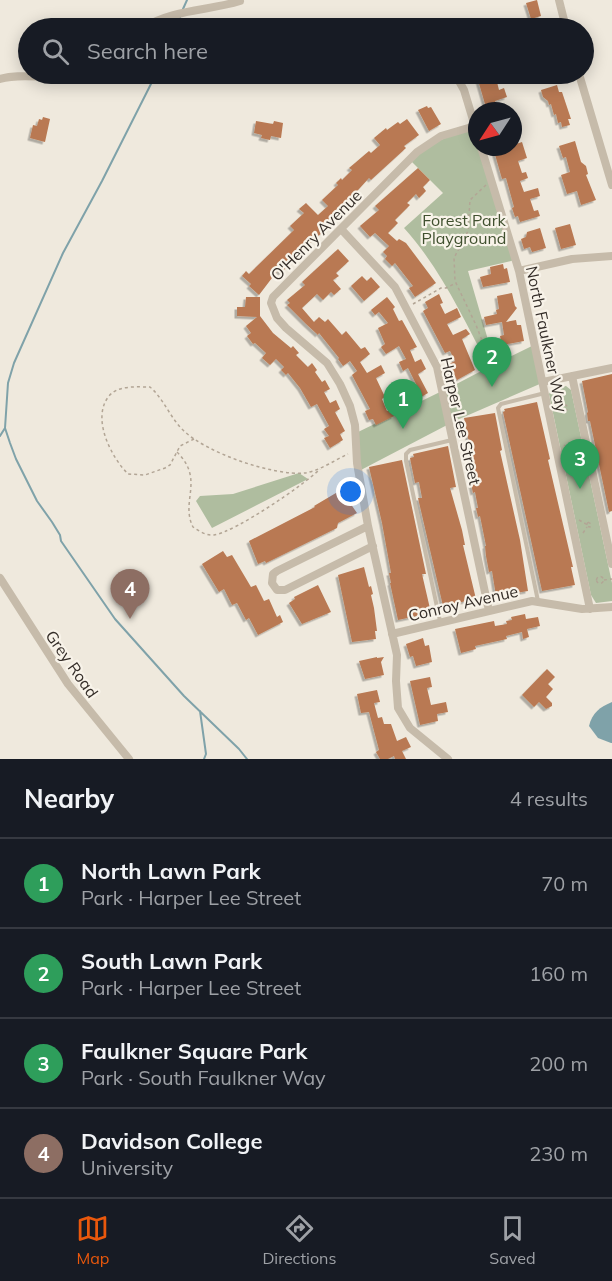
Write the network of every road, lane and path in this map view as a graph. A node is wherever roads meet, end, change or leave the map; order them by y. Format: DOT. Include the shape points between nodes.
graph roads {
  1 [pos="559,0"];
  2 [pos="240,1"];
  3 [pos="164,18"];
  4 [pos="564,18"];
  5 [pos="18,77"];
  6 [pos="0,79"];
  7 [pos="460,84"];
  8 [pos="583,84"];
  9 [pos="468,103"];
  10 [pos="468,131"];
  11 [pos="484,156"];
  12 [pos="608,156"];
  13 [pos="491,180"];
  14 [pos="612,185"];
  15 [pos="341,229"];
  16 [pos="612,256"];
  17 [pos="519,271"];
  18 [pos="455,283"];
  19 [pos="407,307"];
  20 [pos="492,366"];
  21 [pos="612,368"];
  22 [pos="572,376"];
  23 [pos="543,382"];
  24 [pos="545,393"];
  25 [pos="194,439"];
  26 [pos="453,440"];
  27 [pos="357,450"];
  28 [pos="177,452"];
  29 [pos="322,466"];
  30 [pos="612,518"];
  31 [pos="603,520"];
  32 [pos="368,526"];
  33 [pos="373,546"];
  34 [pos="612,564"];
  35 [pos="0,578"];
  36 [pos="612,579"];
  37 [pos="603,580"];
  38 [pos="538,602"];
  39 [pos="612,608"];
  40 [pos="590,609"];
  41 [pos="489,611"];
  42 [pos="440,622"];
  43 [pos="392,634"];
  44 [pos="129,759"];
  45 [pos="448,759"];
  1 -- 4 [label="street"];
  2 -- 3 [label="street"];
  5 -- 6 [label="street"];
  7 -- 9 [label="street"];
  8 -- 12 [label="street"];
  10 -- 15 [label="street, O'Henry Avenue" via="441,136 424,146"];
  11 -- 13 [label="street, North Faulkner Way"];
  12 -- 14 [label="street"];
  13 -- 17 [label="street, North Faulkner Way"];
  13 -- 18 [label="path" via="470,200 468,231 454,258"];
  15 -- 19 [label="street, Harper Lee Street" via="395,287"];
  15 -- 27 [label="street, O'Henry Avenue" via="271,303 277,318 327,363 340,384 353,415"];
  16 -- 17 [label="street" via="572,259"];
  17 -- 23 [label="street, North Faulkner Way"];
  18 -- 19 [label="path"];
  18 -- 20 [label="path"];
  19 -- 26 [label="street, Harper Lee Street" via="437,367"];
  21 -- 22 [label="street"];
  22 -- 23 [label="street"];
  22 -- 31 [label="street"];
  23 -- 24 [label="street, North Faulkner Way"];
  24 -- 38 [label="lane" via="498,408"];
  24 -- 40 [label="street, North Faulkner Way"];
  25 -- 28 [label="path"];
  25 -- 28 [label="path" via="150,387 110,394 104,406 103,427 120,466 128,474 145,475 165,468"];
  25 -- 29 [label="path" via="247,464 306,473"];
  26 -- 41 [label="street, Harper Lee Street"];
  26 -- 42 [label="lane" via="406,454"];
  27 -- 29 [label="path"];
  27 -- 32 [label="street, O'Henry Avenue"];
  28 -- 29 [label="path" via="192,479 188,519 192,528 212,536 278,501"];
  30 -- 31 [label="street"];
  31 -- 34 [label="street"];
  32 -- 33 [label="street, O'Henry Avenue"];
  32 -- 33 [label="street" via="277,571 272,583 277,590 285,590"];
  33 -- 43 [label="street, O'Henry Avenue"];
  35 -- 44 [label="street, Grey Road" via="61,675"];
  36 -- 37 [label="path"];
  38 -- 40 [label="street, Conroy Avenue"];
  38 -- 41 [label="street, Conroy Avenue"];
  39 -- 40 [label="street, Conroy Avenue"];
  41 -- 42 [label="street, Conroy Avenue"];
  42 -- 43 [label="street, Conroy Avenue"];
  43 -- 45 [label="street, O'Henry Avenue" via="397,655 396,700 401,716 416,734"];
}
